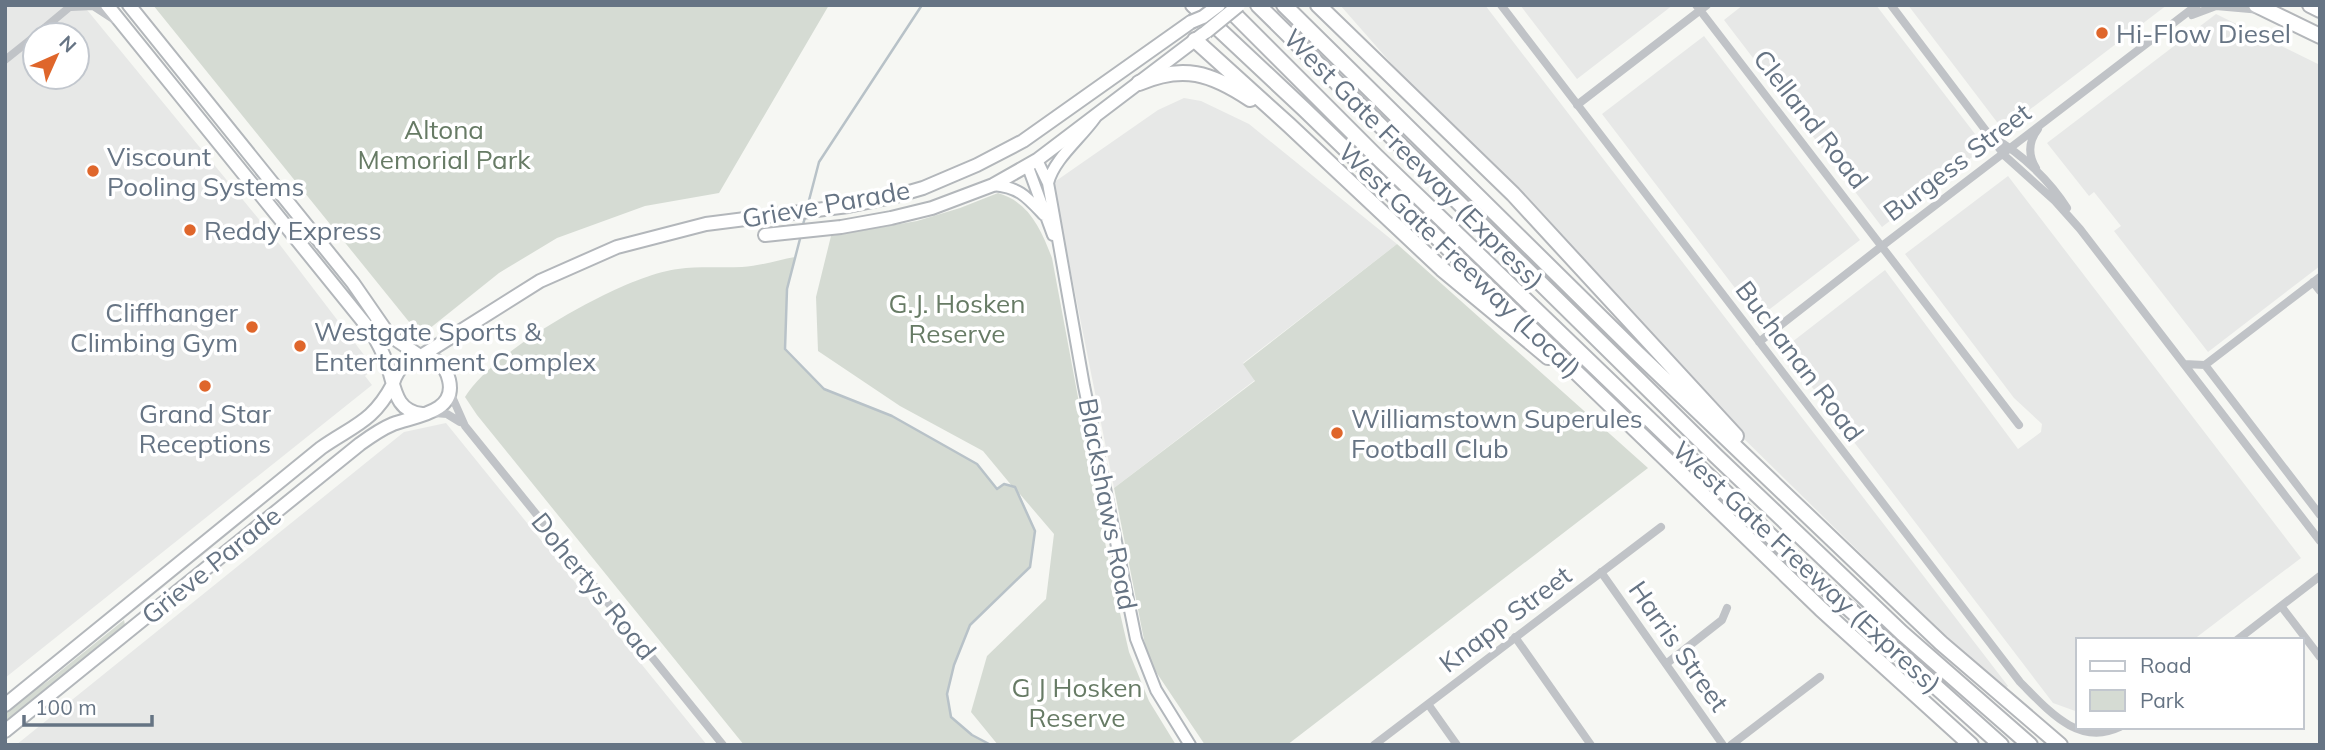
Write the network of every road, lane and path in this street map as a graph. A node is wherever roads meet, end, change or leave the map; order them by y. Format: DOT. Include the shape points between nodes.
graph roads {
  1 [pos="107,5"];
  2 [pos="1193,5"];
  3 [pos="1205,5"];
  4 [pos="1222,5"];
  5 [pos="1240,5"];
  6 [pos="1258,5"];
  7 [pos="1282,5"];
  8 [pos="1318,5"];
  9 [pos="1501,5"];
  10 [pos="1891,5"];
  11 [pos="2190,5"];
  12 [pos="2197,5"];
  13 [pos="2310,5"];
  14 [pos="71,6"];
  15 [pos="1701,7"];
  16 [pos="2261,8"];
  17 [pos="2320,10"];
  18 [pos="136,14"];
  19 [pos="2182,18"];
  20 [pos="52,21"];
  21 [pos="1191,22"];
  22 [pos="127,30"];
  23 [pos="1200,36"];
  24 [pos="2320,36"];
  25 [pos="21,47"];
  26 [pos="5,60"];
  27 [pos="1139,83"];
  28 [pos="1577,105"];
  29 [pos="1096,117"];
  30 [pos="2044,122"];
  31 [pos="1289,125"];
  32 [pos="1023,141"];
  33 [pos="2007,151"];
  34 [pos="1032,163"];
  35 [pos="1048,183"];
  36 [pos="2048,183"];
  37 [pos="993,184"];
  38 [pos="1046,217"];
  39 [pos="2080,229"];
  40 [pos="765,235"];
  41 [pos="1882,246"];
  42 [pos="1059,251"];
  43 [pos="2316,279"];
  44 [pos="2320,291"];
  45 [pos="1759,342"];
  46 [pos="421,356"];
  47 [pos="2184,364"];
  48 [pos="2205,365"];
  49 [pos="393,384"];
  50 [pos="2200,385"];
  51 [pos="1592,388"];
  52 [pos="450,390"];
  53 [pos="427,413"];
  54 [pos="2019,425"];
  55 [pos="465,426"];
  56 [pos="2304,495"];
  57 [pos="2292,504"];
  58 [pos="2320,515"];
  59 [pos="1661,527"];
  60 [pos="2320,541"];
  61 [pos="1601,572"];
  62 [pos="2320,576"];
  63 [pos="1900,604"];
  64 [pos="2281,606"];
  65 [pos="1727,608"];
  66 [pos="1516,638"];
  67 [pos="2240,638"];
  68 [pos="2320,657"];
  69 [pos="1666,664"];
  70 [pos="1820,677"];
  71 [pos="1428,704"];
  72 [pos="5,705"];
  73 [pos="2114,729"];
  74 [pos="5,731"];
  75 [pos="723,745"];
  76 [pos="1190,745"];
  77 [pos="1374,745"];
  78 [pos="1457,745"];
  79 [pos="1591,745"];
  80 [pos="1723,745"];
  81 [pos="1731,745"];
  82 [pos="1972,745"];
  83 [pos="2001,745"];
  84 [pos="2030,745"];
  85 [pos="2060,745"];
  1 -- 22 [label="main road"];
  2 -- 51 [label="highway, West Gate Freeway (Local)"];
  3 -- 21 [label="main road, Grieve Parade, bridge"];
  4 -- 21 [label="main road, bridge"];
  4 -- 83 [label="highway, West Gate Freeway (Express)" via="1796,561"];
  5 -- 23 [label="main road, Grieve Parade, bridge"];
  6 -- 84 [label="highway, West Gate Freeway (Express)" via="1716,456 1902,633"];
  7 -- 63 [label="highway"];
  8 -- 63 [label="highway" via="1514,194 1717,416"];
  9 -- 28 [label="street, Buchanan Road"];
  10 -- 33 [label="street"];
  11 -- 19 [label="street, Burgess Street"];
  12 -- 19 [label="street, Burgess Street"];
  13 -- 17 [label="highway"];
  14 -- 20 [label="street"];
  14 -- 22 [label="street" via="96,8"];
  15 -- 28 [label="street"];
  15 -- 41 [label="street, Clelland Road"];
  16 -- 19 [label="street" via="2216,6"];
  16 -- 24 [label="highway"];
  18 -- 22 [label="main road"];
  18 -- 46 [label="main road" via="354,283 386,332"];
  19 -- 30 [label="street, Burgess Street"];
  21 -- 23 [label="main road" via="1190,29"];
  21 -- 32 [label="main road, Grieve Parade"];
  22 -- 49 [label="main road" via="370,330"];
  23 -- 27 [label="main road, Grieve Parade"];
  23 -- 31 [label="highway"];
  25 -- 26 [label="street"];
  27 -- 29 [label="main road, Grieve Parade"];
  27 -- 31 [label="highway" via="1163,74 1193,72 1244,94"];
  28 -- 45 [label="street, Buchanan Road"];
  29 -- 34 [label="main road, Grieve Parade"];
  29 -- 35 [label="main road" via="1050,174"];
  30 -- 33 [label="street, Burgess Street"];
  30 -- 36 [label="street" via="2029,151"];
  31 -- 51 [label="highway" via="1441,270"];
  32 -- 34 [label="main road"];
  32 -- 46 [label="main road, Grieve Parade" via="923,188 892,197 676,230 617,247 540,281"];
  33 -- 36 [label="street"];
  33 -- 39 [label="street"];
  33 -- 41 [label="street, Burgess Street"];
  34 -- 35 [label="main road, Blackshaws Road"];
  34 -- 37 [label="main road, Grieve Parade"];
  34 -- 38 [label="main road, Blackshaws Road"];
  35 -- 42 [label="main road, Blackshaws Road"];
  36 -- 39 [label="street"];
  37 -- 38 [label="main road" via="1018,191"];
  37 -- 40 [label="main road, Grieve Parade" via="932,208 841,227"];
  38 -- 42 [label="main road, Blackshaws Road"];
  39 -- 47 [label="street"];
  41 -- 45 [label="street, Burgess Street"];
  41 -- 54 [label="street, Clelland Road"];
  42 -- 76 [label="main road, Blackshaws Road" via="1136,639 1156,690"];
  43 -- 44 [label="street"];
  43 -- 48 [label="street"];
  45 -- 73 [label="street, Buchanan Road" via="2021,682 2055,716 2077,730 2100,734"];
  46 -- 49 [label="main road" via="402,365"];
  46 -- 52 [label="main road" via="443,367"];
  47 -- 48 [label="street"];
  47 -- 50 [label="street"];
  48 -- 50 [label="street"];
  48 -- 56 [label="street"];
  49 -- 53 [label="main road" via="402,406"];
  49 -- 72 [label="main road, Grieve Parade" via="370,416 321,448"];
  50 -- 57 [label="street"];
  51 -- 82 [label="highway, West Gate Freeway (Local)" via="1821,609"];
  52 -- 53 [label="main road" via="440,407"];
  52 -- 55 [label="street, Dohertys Road"];
  53 -- 55 [label="street, Dohertys Road" via="448,414"];
  53 -- 74 [label="main road, Grieve Parade" via="373,434"];
  55 -- 75 [label="street, Dohertys Road"];
  56 -- 57 [label="street"];
  56 -- 58 [label="street"];
  57 -- 60 [label="street"];
  59 -- 61 [label="street, Knapp Street"];
  61 -- 66 [label="street, Knapp Street"];
  61 -- 69 [label="street, Harris Street"];
  62 -- 64 [label="street"];
  63 -- 85 [label="highway"];
  64 -- 67 [label="street"];
  64 -- 68 [label="street"];
  65 -- 69 [label="street" via="1722,620"];
  66 -- 71 [label="street, Knapp Street"];
  66 -- 79 [label="street"];
  69 -- 80 [label="street, Harris Street"];
  70 -- 81 [label="street"];
  71 -- 77 [label="street, Knapp Street"];
  71 -- 78 [label="street"];
}
